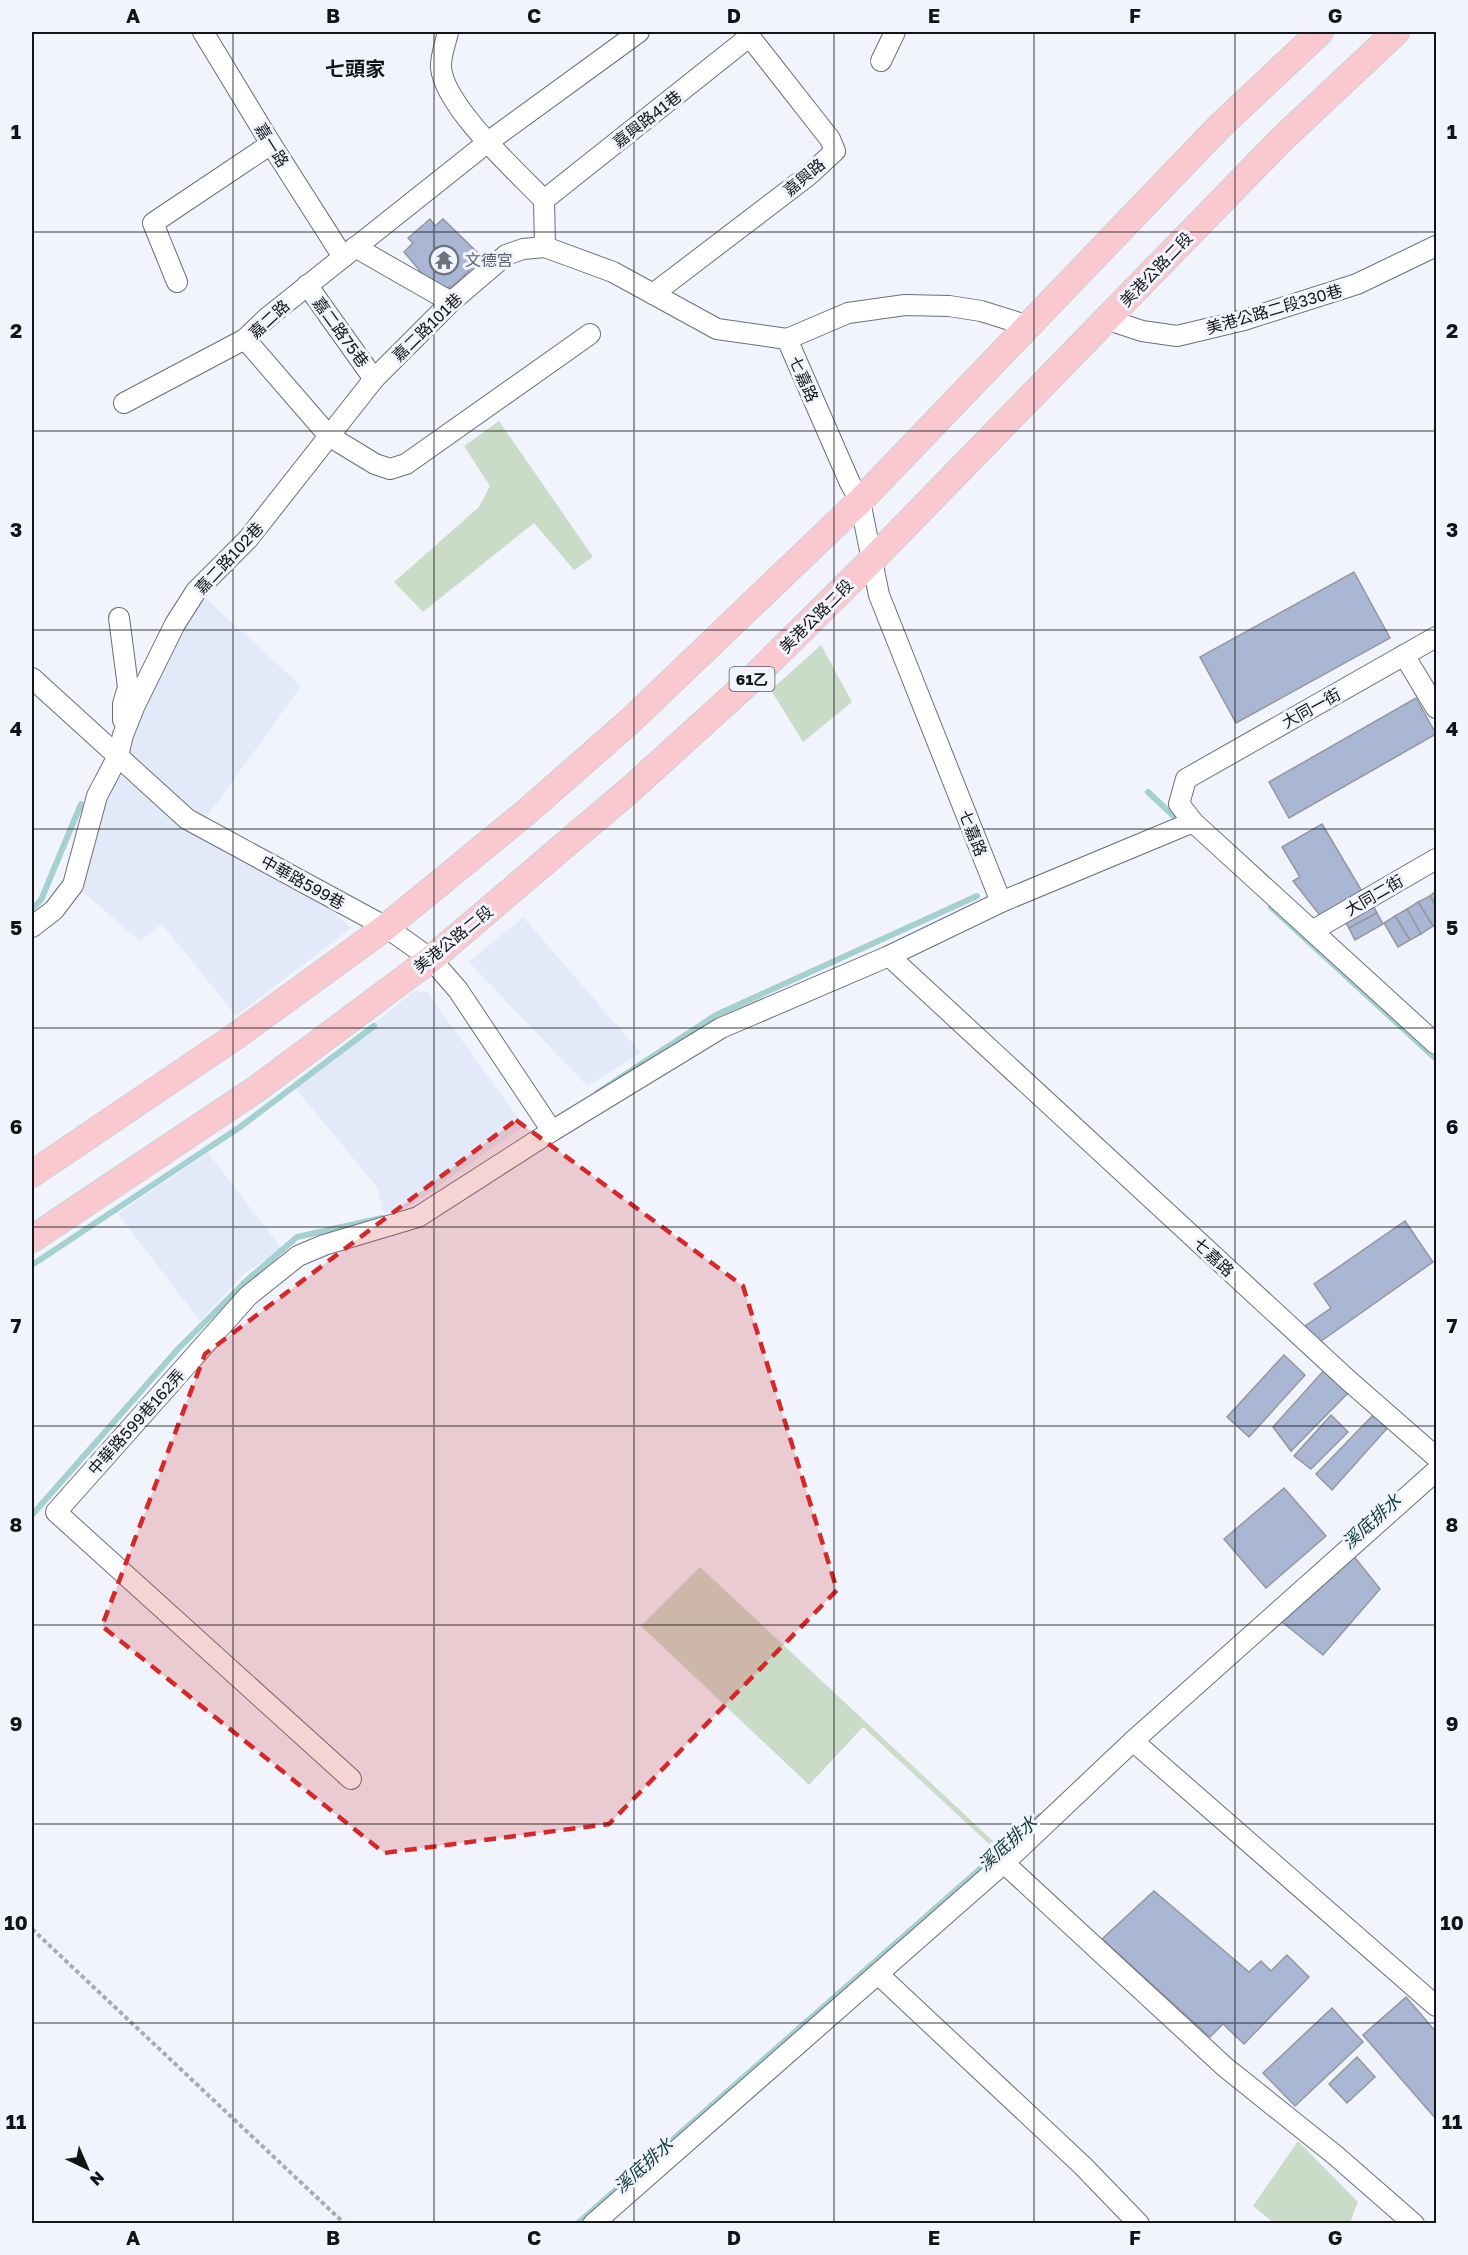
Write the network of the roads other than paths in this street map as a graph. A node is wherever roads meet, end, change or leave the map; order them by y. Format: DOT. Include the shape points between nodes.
graph roads {
  1 [pos="448,32"];
  2 [pos="639,32"];
  3 [pos="895,32"];
  4 [pos="1320,32"];
  5 [pos="1396,32"];
  6 [pos="748,34"];
  7 [pos="212,35"];
  8 [pos="881,61"];
  9 [pos="488,142"];
  10 [pos="271,144"];
  11 [pos="544,200"];
  12 [pos="1437,246"];
  13 [pos="545,247"];
  14 [pos="349,252"];
  15 [pos="177,282"];
  16 [pos="307,285"];
  17 [pos="653,294"];
  18 [pos="451,302"];
  19 [pos="1106,319"];
  20 [pos="1029,326"];
  21 [pos="590,334"];
  22 [pos="245,339"];
  23 [pos="787,339"];
  24 [pos="374,379"];
  25 [pos="124,403"];
  26 [pos="329,436"];
  27 [pos="860,501"];
  28 [pos="872,560"];
  29 [pos="119,618"];
  30 [pos="1437,637"];
  31 [pos="1404,655"];
  32 [pos="32,678"];
  33 [pos="1437,708"];
  34 [pos="123,735"];
  35 [pos="118,756"];
  36 [pos="1192,822"];
  37 [pos="1437,859"];
  38 [pos="1000,902"];
  39 [pos="32,927"];
  40 [pos="386,927"];
  41 [pos="1312,931"];
  42 [pos="889,956"];
  43 [pos="431,959"];
  44 [pos="1437,1044"];
  45 [pos="546,1124"];
  46 [pos="32,1174"];
  47 [pos="32,1239"];
  48 [pos="1437,1457"];
  49 [pos="1437,1471"];
  50 [pos="1133,1741"];
  51 [pos="351,1779"];
  52 [pos="1004,1863"];
  53 [pos="878,1974"];
  54 [pos="1437,2006"];
  55 [pos="593,2223"];
  56 [pos="1139,2223"];
  57 [pos="1414,2223"];
  1 -- 9 [label="street" via="441,67 450,95"];
  2 -- 9 [label="street, 嘉二路"];
  3 -- 8 [label="street"];
  4 -- 20 [label="main road" via="1219,127"];
  5 -- 19 [label="main road, 美港公路二段 / 61乙" via="1282,139"];
  6 -- 11 [label="street, 嘉興路41巷"];
  6 -- 17 [label="street, 嘉興路" via="836,151"];
  7 -- 10 [label="street, 嘉一路"];
  9 -- 11 [label="street"];
  9 -- 14 [label="street, 嘉二路"];
  10 -- 14 [label="street, 嘉一路"];
  10 -- 15 [label="street" via="153,223"];
  11 -- 13 [label="street"];
  12 -- 19 [label="street, 美港公路二段330巷" via="1357,284 1244,320 1177,336 1142,331"];
  13 -- 17 [label="street, 七嘉路" via="613,272"];
  13 -- 18 [label="street, 嘉二路101巷" via="506,255"];
  14 -- 16 [label="street, 嘉二路"];
  14 -- 18 [label="street"];
  16 -- 22 [label="street, 嘉二路"];
  16 -- 24 [label="street, 嘉二路75巷"];
  17 -- 23 [label="street, 七嘉路" via="717,329"];
  18 -- 24 [label="street, 嘉二路101巷"];
  19 -- 28 [label="main road, 美港公路二段 / 61乙"];
  20 -- 23 [label="street" via="981,311 905,304 848,313"];
  20 -- 27 [label="main road"];
  21 -- 26 [label="street, 嘉二路" via="406,464 390,469 375,464"];
  22 -- 25 [label="street"];
  22 -- 26 [label="street, 嘉二路"];
  23 -- 27 [label="street, 七嘉路"];
  24 -- 26 [label="street, 嘉二路101巷"];
  26 -- 34 [label="street, 嘉二路102巷" via="248,540 196,591 175,624"];
  27 -- 28 [label="street, 七嘉路"];
  27 -- 40 [label="main road" via="629,722"];
  28 -- 38 [label="street, 七嘉路" via="879,595"];
  28 -- 43 [label="main road, 美港公路二段 / 61乙" via="752,679 641,780"];
  29 -- 34 [label="street" via="128,687 123,704"];
  30 -- 31 [label="street, 大同一街"];
  31 -- 33 [label="street"];
  31 -- 36 [label="street, 大同一街" via="1186,779 1179,804"];
  32 -- 35 [label="street, 中華路599巷"];
  34 -- 35 [label="street, 嘉二路102巷"];
  35 -- 39 [label="street, 嘉二路102巷" via="98,796 73,885 54,910"];
  35 -- 40 [label="street, 中華路599巷" via="187,819"];
  36 -- 38 [label="street"];
  36 -- 41 [label="street"];
  37 -- 41 [label="street, 大同二街"];
  38 -- 42 [label="street"];
  40 -- 43 [label="street, 中華路599巷"];
  40 -- 46 [label="main road" via="233,1038"];
  41 -- 44 [label="street"];
  42 -- 45 [label="street" via="721,1028"];
  42 -- 48 [label="street, 七嘉路" via="1348,1380"];
  43 -- 45 [label="street, 中華路599巷" via="458,990"];
  43 -- 47 [label="main road, 美港公路二段 / 61乙" via="255,1090"];
  45 -- 51 [label="street, 中華路599巷162弄" via="418,1217 298,1256 248,1296 56,1512"];
  49 -- 50 [label="street"];
  50 -- 52 [label="street"];
  50 -- 54 [label="street"];
  52 -- 53 [label="street"];
  52 -- 57 [label="street" via="1225,2067"];
  53 -- 55 [label="street"];
  53 -- 56 [label="street"];
}
